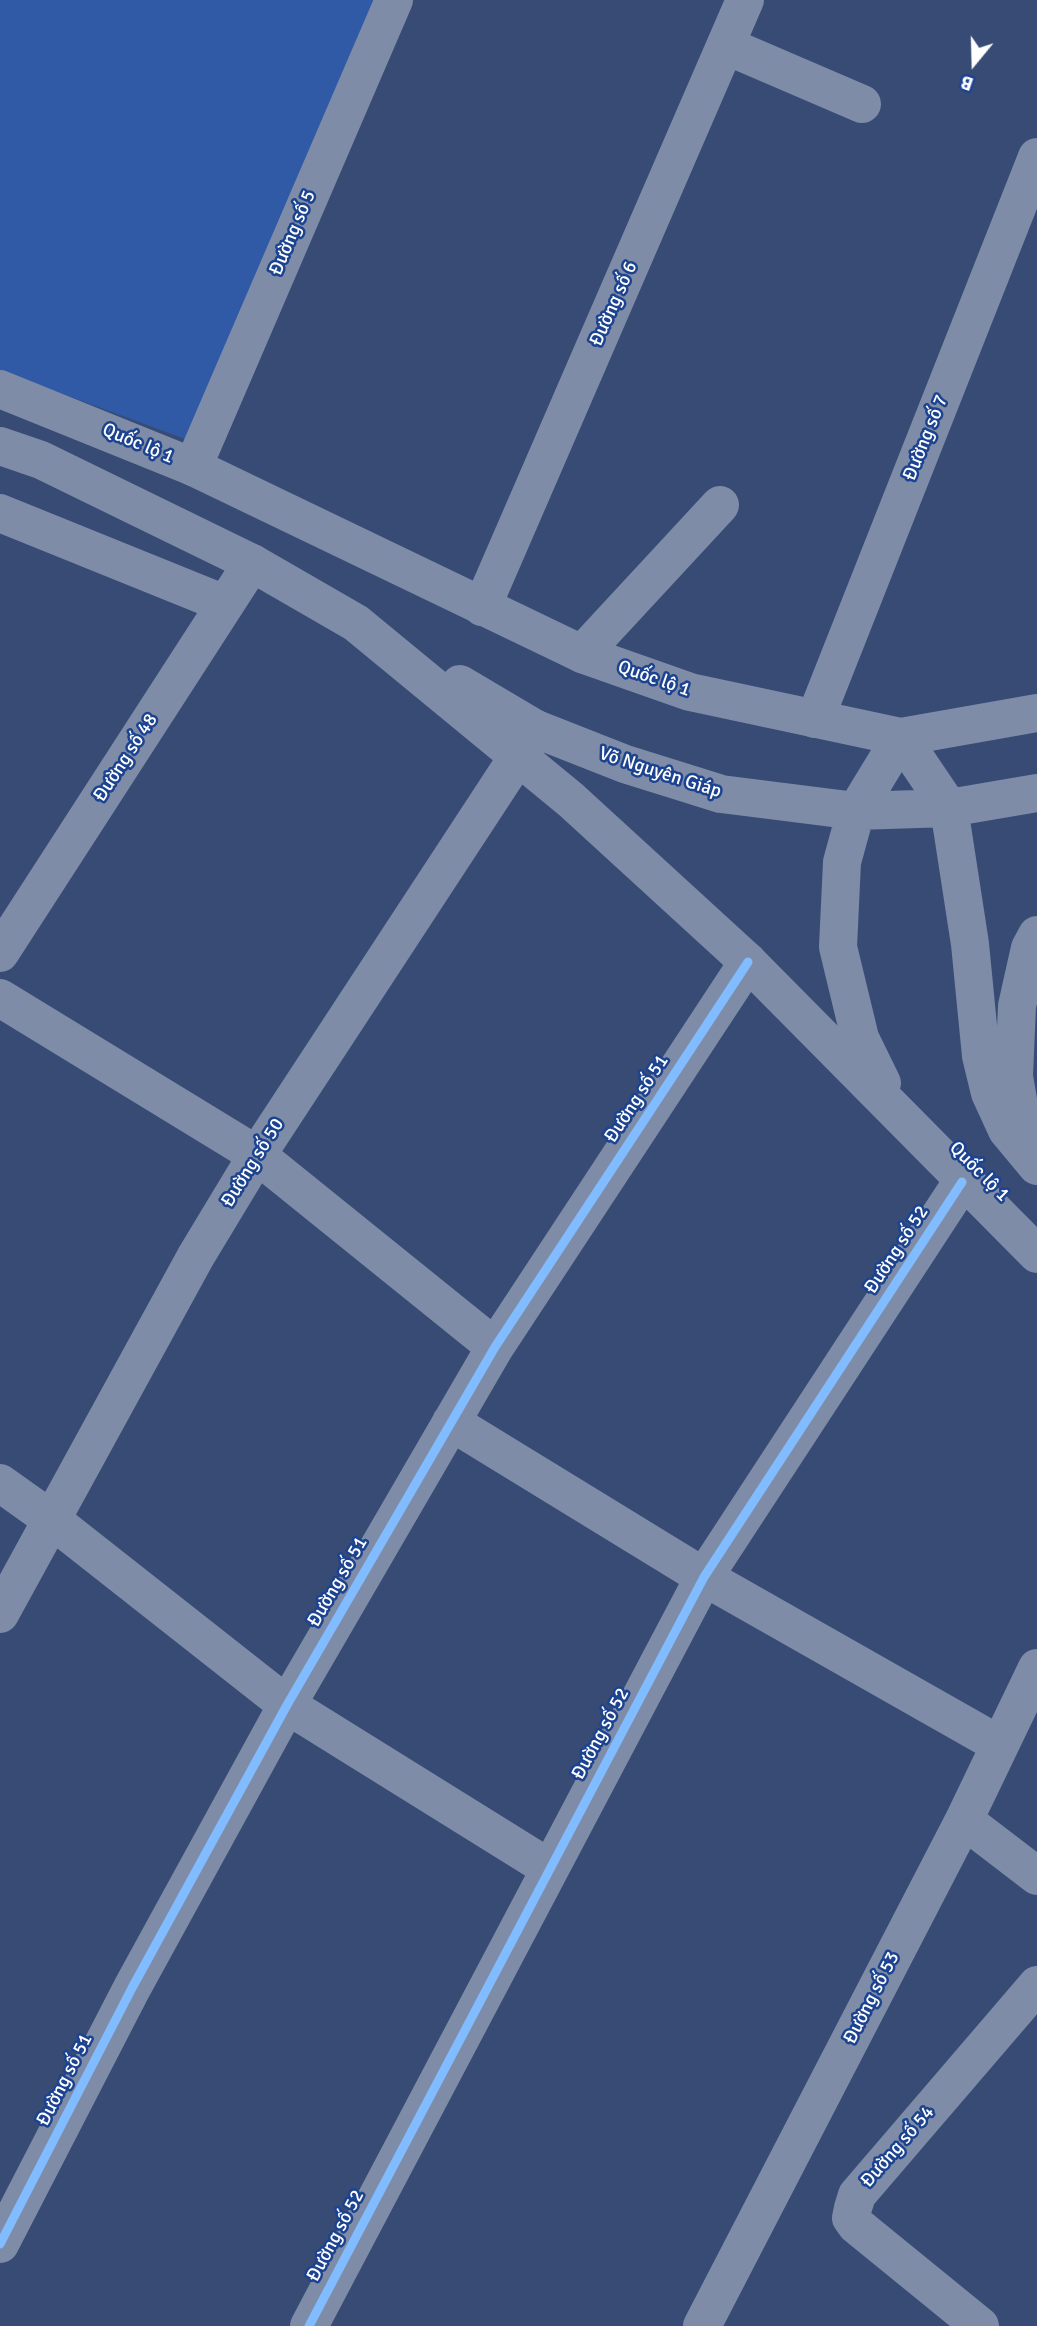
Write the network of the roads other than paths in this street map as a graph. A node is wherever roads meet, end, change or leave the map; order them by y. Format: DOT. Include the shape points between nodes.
graph roads {
  1 [pos="394,0"];
  2 [pos="745,0"];
  3 [pos="727,46"];
  4 [pos="862,104"];
  5 [pos="1037,157"];
  6 [pos="0,389"];
  7 [pos="0,446"];
  8 [pos="193,467"];
  9 [pos="720,505"];
  10 [pos="0,513"];
  11 [pos="252,563"];
  12 [pos="225,604"];
  13 [pos="482,607"];
  14 [pos="582,654"];
  15 [pos="1037,713"];
  16 [pos="815,719"];
  17 [pos="901,737"];
  18 [pos="527,743"];
  19 [pos="1037,793"];
  20 [pos="949,808"];
  21 [pos="856,811"];
  22 [pos="1037,935"];
  23 [pos="0,953"];
  24 [pos="748,962"];
  25 [pos="0,998"];
  26 [pos="897,1115"];
  27 [pos="257,1154"];
  28 [pos="1032,1161"];
  29 [pos="962,1182"];
  30 [pos="1037,1254"];
  31 [pos="495,1346"];
  32 [pos="451,1422"];
  33 [pos="0,1483"];
  34 [pos="52,1520"];
  35 [pos="704,1577"];
  36 [pos="0,1614"];
  37 [pos="1037,1668"];
  38 [pos="287,1705"];
  39 [pos="1000,1745"];
  40 [pos="964,1819"];
  41 [pos="549,1868"];
  42 [pos="1037,1876"];
  43 [pos="1037,1985"];
  44 [pos="0,2244"];
  45 [pos="309,2326"];
  46 [pos="702,2326"];
  47 [pos="981,2326"];
  1 -- 8 [label="main road, Đường số 5"];
  2 -- 3 [label="main road, Đường số 6"];
  3 -- 4 [label="main road"];
  3 -- 13 [label="main road, Đường số 6"];
  5 -- 16 [label="main road, Đường số 7"];
  6 -- 8 [label="main road, Quốc lộ 1"];
  7 -- 11 [label="main road, Quốc lộ 1" via="41,460"];
  8 -- 13 [label="main road, Quốc lộ 1"];
  9 -- 14 [label="main road"];
  10 -- 12 [label="main road"];
  11 -- 12 [label="main road, Đường số 48"];
  11 -- 18 [label="main road, Quốc lộ 1" via="356,623"];
  12 -- 23 [label="main road, Đường số 48"];
  13 -- 14 [label="main road, Quốc lộ 1"];
  14 -- 16 [label="main road, Quốc lộ 1" via="690,692"];
  15 -- 17 [label="main road"];
  16 -- 17 [label="main road, Quốc lộ 1"];
  17 -- 20 [label="main road"];
  17 -- 21 [label="main road"];
  18 -- 21 [label="main road, Võ Nguyên Giáp" via="625,764 720,794"];
  18 -- 24 [label="main road, Quốc lộ 1" via="571,800"];
  18 -- 27 [label="main road, Đường số 50"];
  19 -- 20 [label="main road, Võ Nguyên Giáp"];
  20 -- 21 [label="main road, Võ Nguyên Giáp"];
  20 -- 28 [label="main road" via="981,1056 990,1093 1007,1130"];
  21 -- 26 [label="main road" via="842,862 838,947 860,1038"];
  22 -- 28 [label="main road" via="1017,1006 1014,1076"];
  24 -- 26 [label="main road, Quốc lộ 1"];
  24 -- 31 [label="main road, Đường số 51"];
  25 -- 27 [label="main road"];
  26 -- 29 [label="main road, Quốc lộ 1"];
  27 -- 31 [label="main road"];
  27 -- 34 [label="main road, Đường số 50"];
  29 -- 30 [label="main road, Quốc lộ 1"];
  29 -- 35 [label="main road, Đường số 52"];
  31 -- 32 [label="main road, Đường số 51"];
  32 -- 35 [label="main road"];
  32 -- 38 [label="main road, Đường số 51"];
  33 -- 34 [label="main road"];
  34 -- 36 [label="main road, Đường số 50"];
  34 -- 38 [label="main road"];
  35 -- 39 [label="main road"];
  35 -- 41 [label="main road, Đường số 52"];
  37 -- 39 [label="main road, Đường số 53"];
  38 -- 41 [label="main road"];
  38 -- 44 [label="main road, Đường số 51" via="132,1988"];
  39 -- 40 [label="main road, Đường số 53"];
  40 -- 42 [label="main road"];
  40 -- 46 [label="main road, Đường số 53"];
  41 -- 45 [label="main road, Đường số 52"];
  43 -- 47 [label="main road, Đường số 54" via="857,2195 851,2218"];
}
